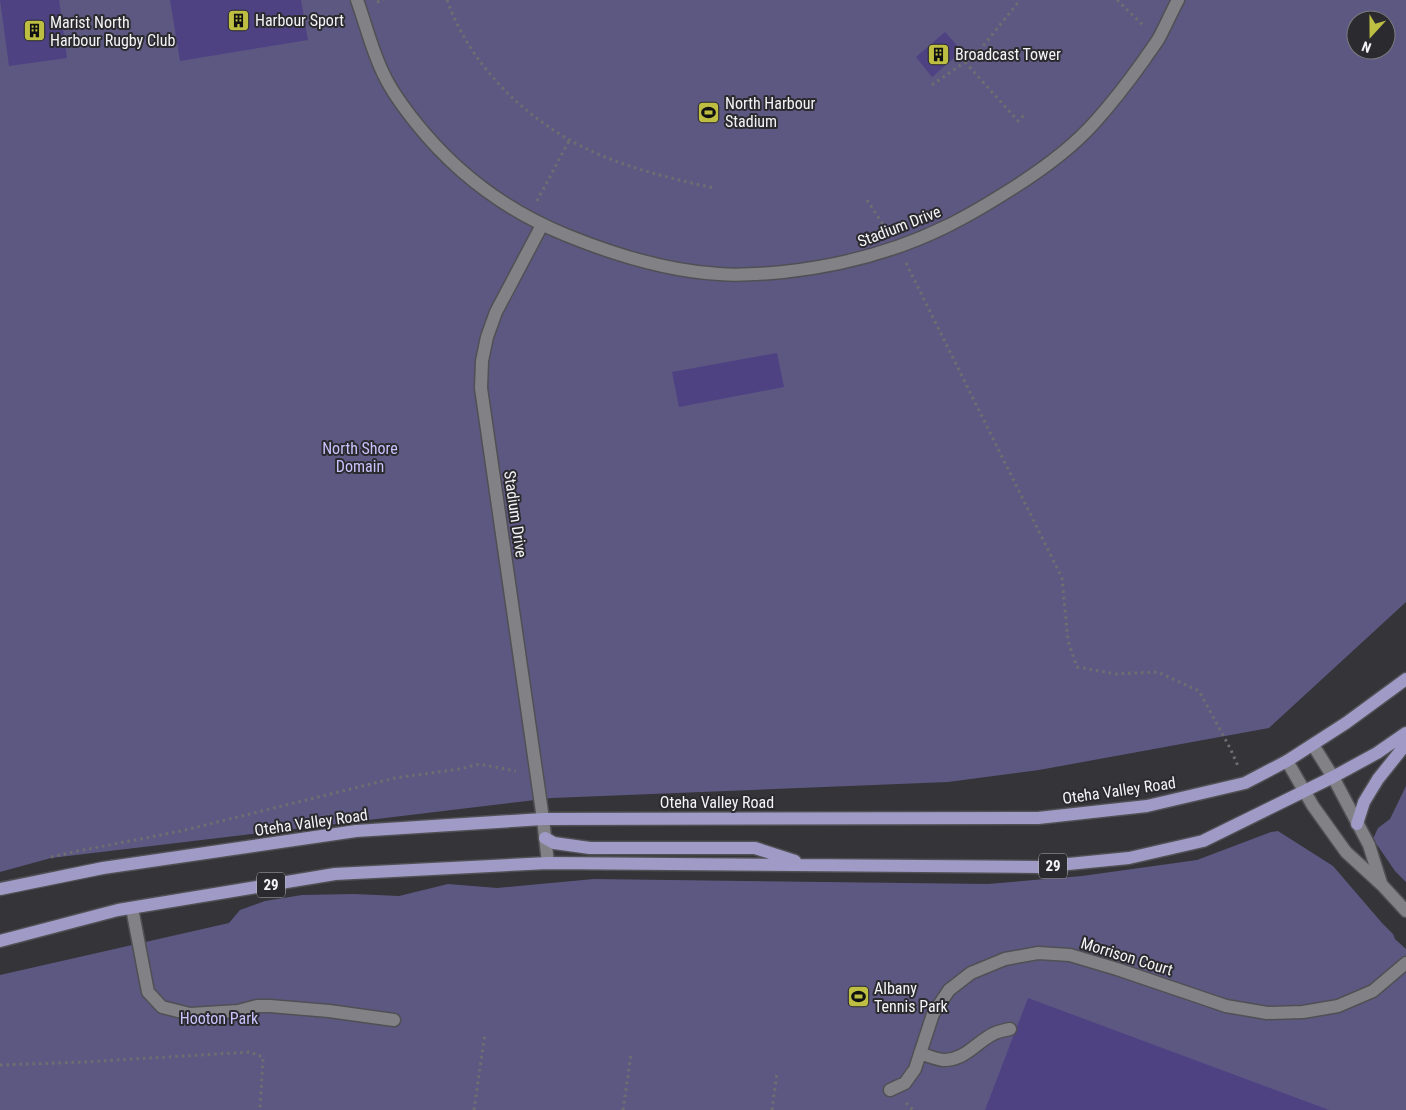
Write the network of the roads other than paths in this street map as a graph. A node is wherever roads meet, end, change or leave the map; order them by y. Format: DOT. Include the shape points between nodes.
graph roads {
  1 [pos="357,0"];
  2 [pos="1178,0"];
  3 [pos="542,225"];
  4 [pos="1406,679"];
  5 [pos="1406,733"];
  6 [pos="1313,744"];
  7 [pos="1406,744"];
  8 [pos="1287,762"];
  9 [pos="1333,777"];
  10 [pos="1306,791"];
  11 [pos="543,819"];
  12 [pos="1357,824"];
  13 [pos="545,838"];
  14 [pos="548,863"];
  15 [pos="806,865"];
  16 [pos="1382,885"];
  17 [pos="0,889"];
  18 [pos="132,908"];
  19 [pos="1406,911"];
  20 [pos="0,941"];
  21 [pos="1406,962"];
  22 [pos="394,1020"];
  23 [pos="1010,1029"];
  24 [pos="920,1053"];
  25 [pos="890,1090"];
  1 -- 3 [label="street, Stadium Drive" via="384,76 432,142 491,194"];
  2 -- 3 [label="street, Stadium Drive" via="1158,40 1126,86 1094,124 1058,157 986,205 899,247 810,269 720,274 682,270 632,258"];
  3 -- 11 [label="street, Stadium Drive" via="496,312 482,361 481,388"];
  4 -- 6 [label="main road, Oteha Valley Road"];
  5 -- 9 [label="main road, 29"];
  6 -- 8 [label="main road, Oteha Valley Road"];
  6 -- 9 [label="street"];
  7 -- 12 [label="main road" via="1364,802"];
  8 -- 10 [label="street"];
  8 -- 11 [label="main road, Oteha Valley Road" via="1245,783 1147,806 1038,818"];
  9 -- 10 [label="main road, 29"];
  9 -- 12 [label="street"];
  10 -- 15 [label="main road, 29" via="1203,841 1129,858 1038,867"];
  10 -- 16 [label="street" via="1346,852"];
  11 -- 13 [label="street, Stadium Drive"];
  11 -- 17 [label="main road, Oteha Valley Road" via="356,831 102,868"];
  12 -- 16 [label="street" via="1369,845"];
  13 -- 14 [label="street, Stadium Drive"];
  13 -- 15 [label="main road" via="554,843 590,848 755,848"];
  14 -- 15 [label="main road, 29"];
  14 -- 18 [label="main road, 29" via="334,874"];
  16 -- 19 [label="street"];
  18 -- 20 [label="main road, 29"];
  18 -- 22 [label="street" via="148,992 162,1007 190,1014 270,1006"];
  21 -- 24 [label="street, Morrison Court" via="1373,992 1338,1006 1303,1012 1267,1013 1226,1006 1070,955 1038,953 1005,959 971,973 949,990 933,1014"];
  23 -- 24 [label="street" via="994,1033 973,1049 950,1060"];
  24 -- 25 [label="street, Morrison Court" via="915,1069 904,1083"];
}
